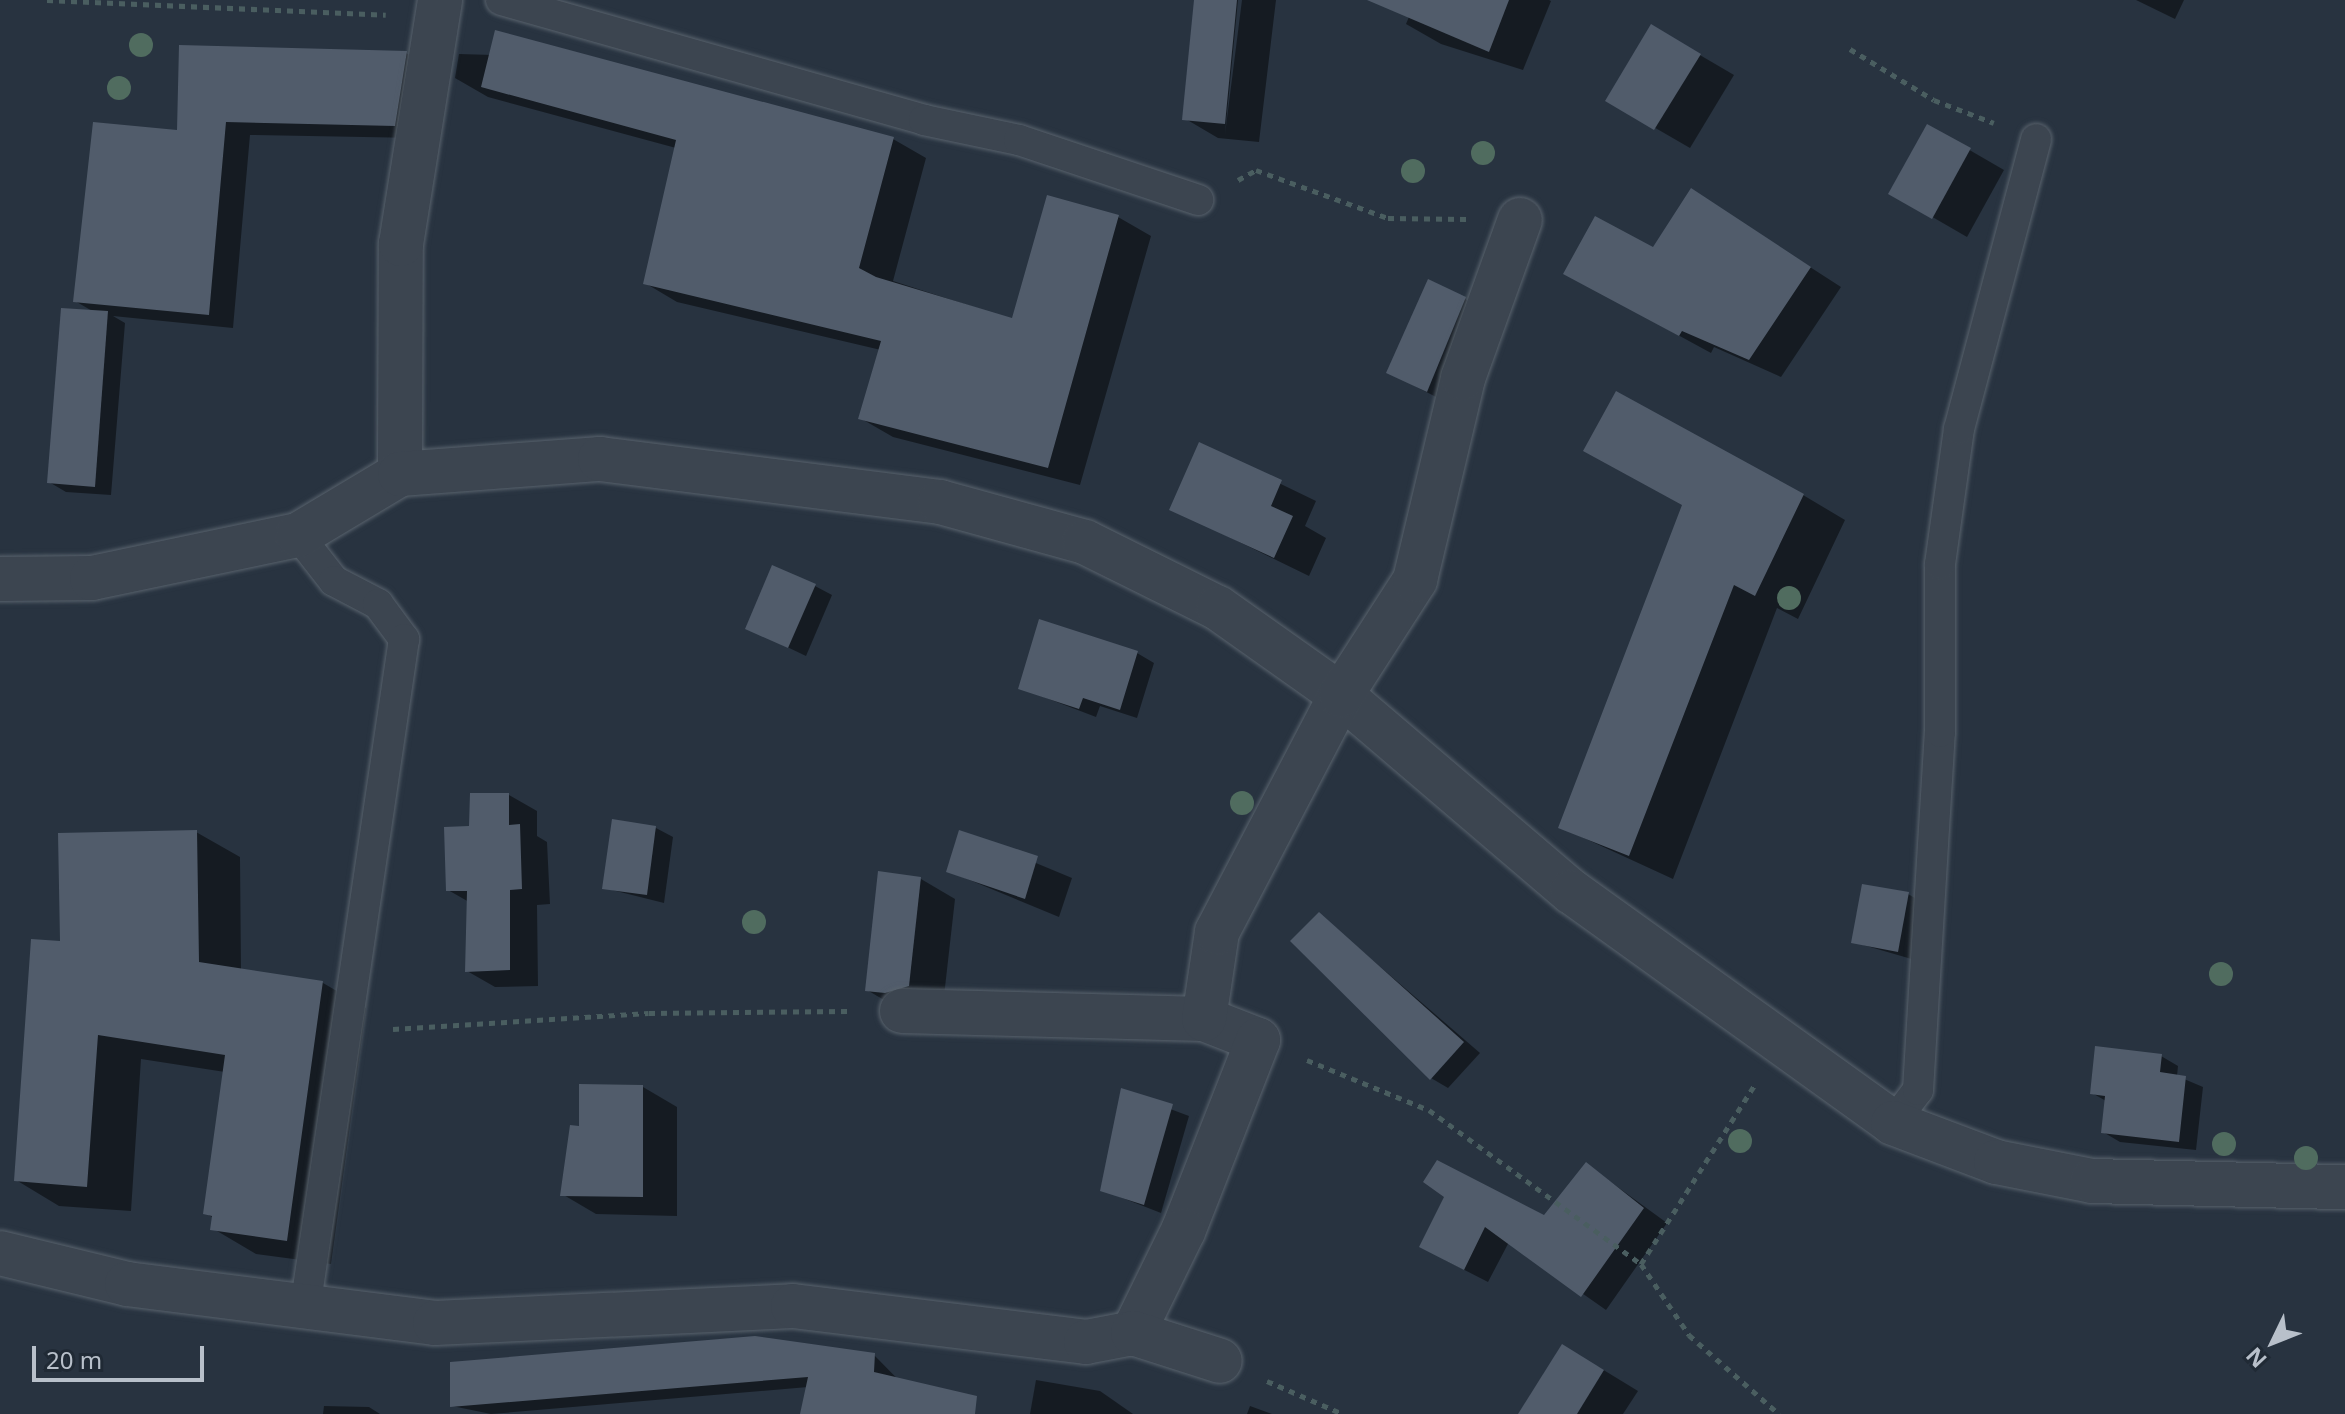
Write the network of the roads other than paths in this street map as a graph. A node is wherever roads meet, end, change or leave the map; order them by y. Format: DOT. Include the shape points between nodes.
graph roads {
  1 [pos="501,0"];
  2 [pos="437,9"];
  3 [pos="2036,139"];
  4 [pos="1198,200"];
  5 [pos="1520,220"];
  6 [pos="400,474"];
  7 [pos="298,535"];
  8 [pos="0,579"];
  9 [pos="1341,695"];
  10 [pos="902,1011"];
  11 [pos="1204,1019"];
  12 [pos="1893,1123"];
  13 [pos="2345,1187"];
  14 [pos="0,1253"];
  15 [pos="305,1309"];
  16 [pos="1133,1333"];
  17 [pos="1220,1361"];
  1 -- 4 [label="lane" via="924,120 1019,140"];
  2 -- 6 [label="street" via="401,244"];
  3 -- 12 [label="lane" via="1959,429 1940,564 1940,732 1918,1090"];
  5 -- 9 [label="street" via="1463,378 1415,580"];
  6 -- 7 [label="street"];
  6 -- 9 [label="street" via="600,459 940,502 1085,542 1218,608"];
  7 -- 8 [label="street" via="92,578"];
  7 -- 15 [label="lane" via="334,581 378,604 404,639 352,1031"];
  9 -- 11 [label="street" via="1217,932"];
  9 -- 12 [label="street" via="1572,892"];
  10 -- 11 [label="street"];
  11 -- 16 [label="street" via="1258,1040 1183,1231"];
  12 -- 13 [label="street" via="1996,1162 2092,1181"];
  14 -- 15 [label="street" via="127,1284"];
  15 -- 16 [label="street" via="435,1323 793,1306 1086,1342"];
  16 -- 17 [label="street"];
}
